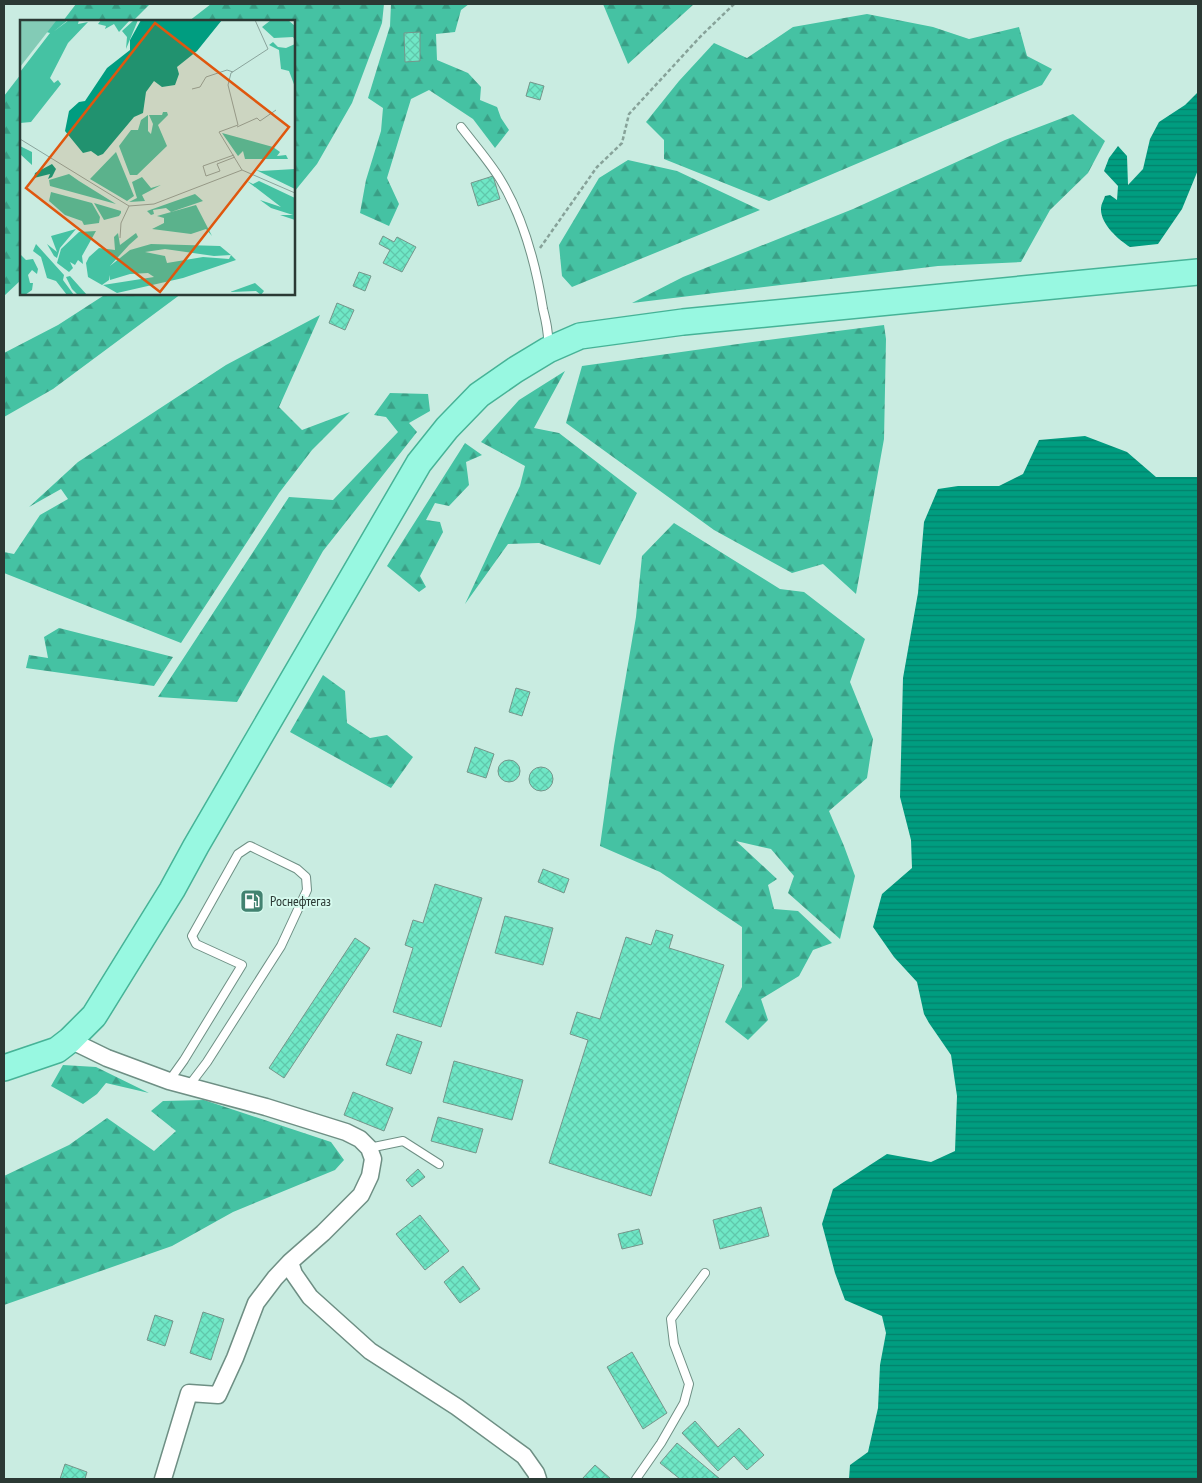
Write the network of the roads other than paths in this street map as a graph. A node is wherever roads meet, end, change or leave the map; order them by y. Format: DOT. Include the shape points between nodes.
graph roads {
  1 [pos="461,127"];
  2 [pos="1198,272"];
  3 [pos="548,350"];
  4 [pos="70,1040"];
  5 [pos="4,1068"];
  6 [pos="169,1081"];
  7 [pos="188,1087"];
  8 [pos="369,1148"];
  9 [pos="439,1164"];
  10 [pos="290,1262"];
  11 [pos="706,1272"];
  12 [pos="163,1479"];
  13 [pos="538,1479"];
  14 [pos="636,1479"];
  1 -- 3 [label="lane" via="500,179 518,216 532,259 547,328"];
  2 -- 3 [label="main road" via="683,322 580,336"];
  3 -- 4 [label="main road" via="479,395 419,463 172,890 94,1016"];
  4 -- 5 [label="main road" via="57,1050"];
  4 -- 6 [label="street"];
  6 -- 7 [label="street"];
  6 -- 7 [label="lane" via="242,965 196,944 192,936 238,854 250,846 297,869 306,877 307,890 281,946 208,1062"];
  7 -- 8 [label="street" via="266,1106 346,1132"];
  8 -- 9 [label="lane" via="403,1141"];
  8 -- 10 [label="street" via="373,1159 370,1176 361,1195"];
  10 -- 12 [label="street" via="256,1303 218,1395 189,1393"];
  10 -- 13 [label="street" via="310,1297 370,1351 524,1456"];
  11 -- 14 [label="lane" via="671,1319 674,1344 689,1384 684,1403"];
}
